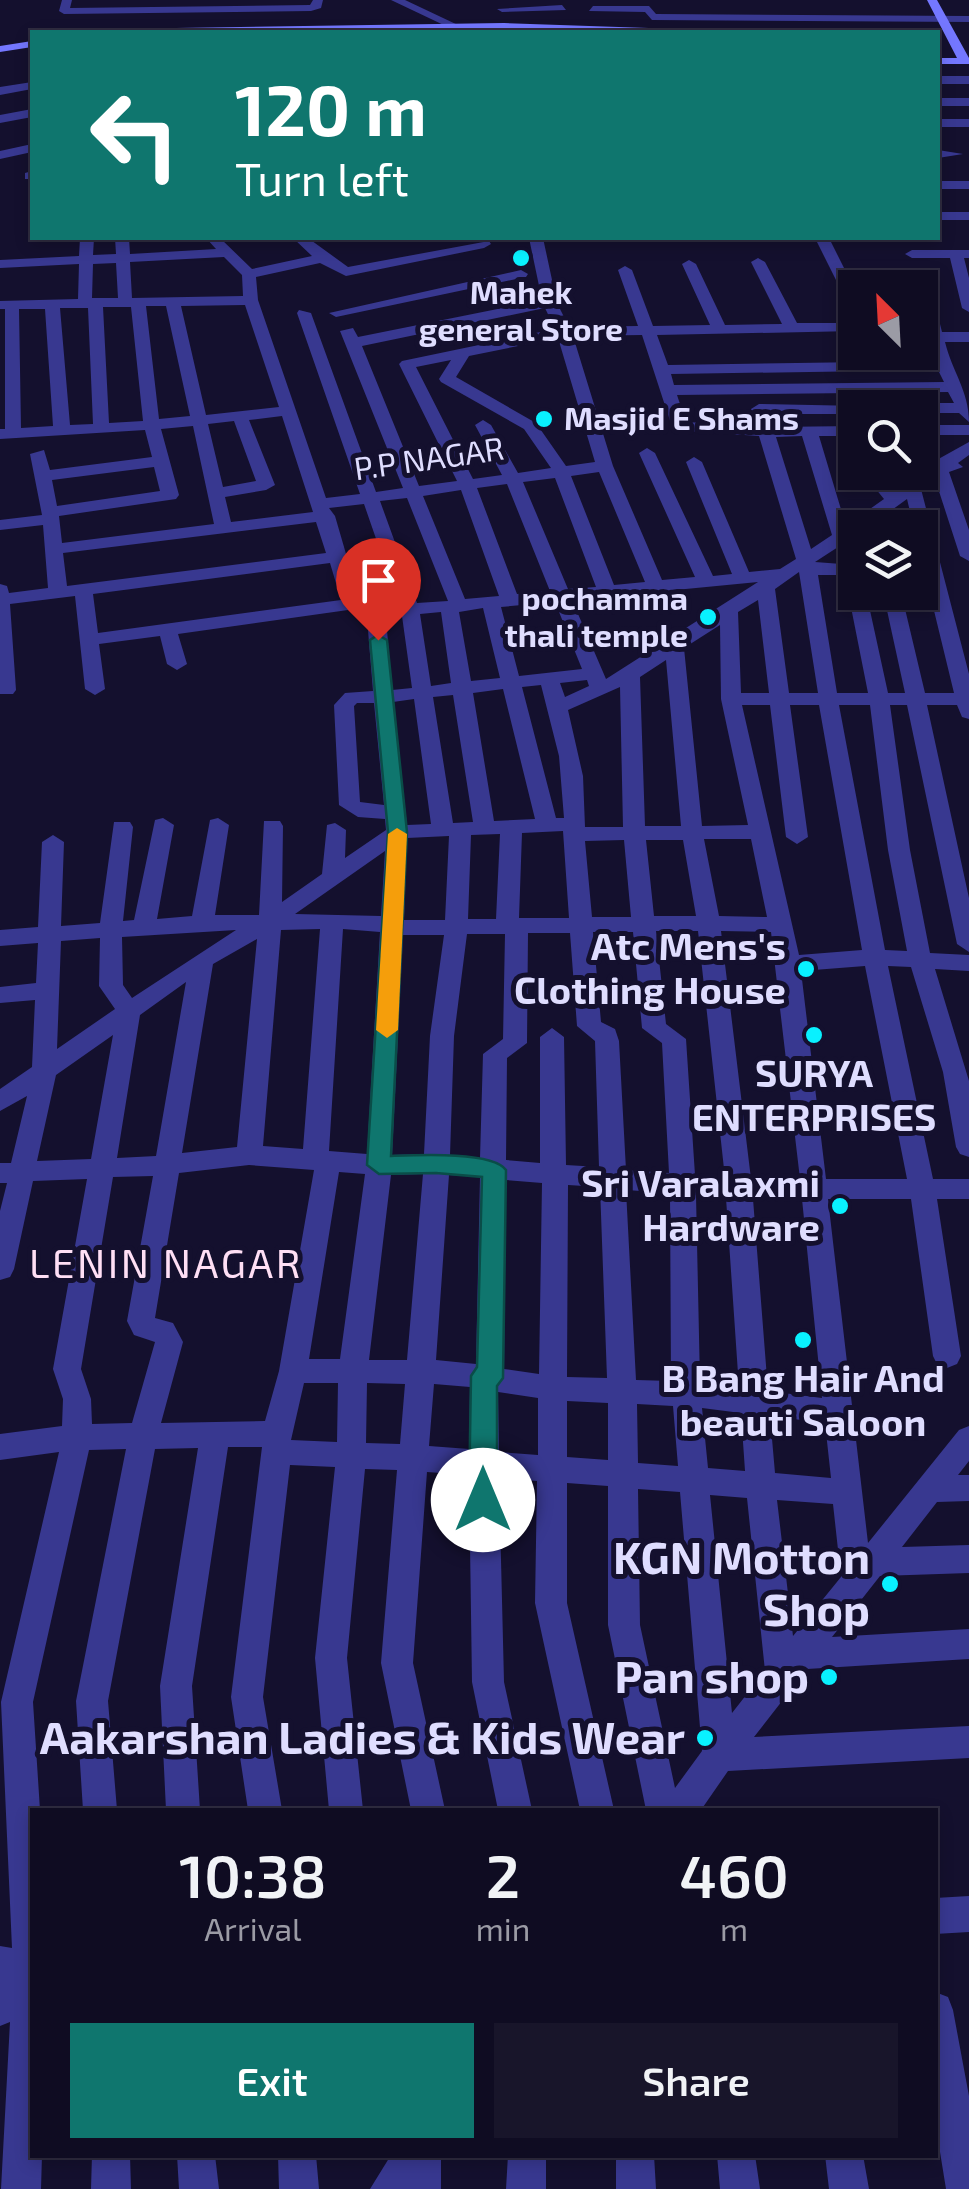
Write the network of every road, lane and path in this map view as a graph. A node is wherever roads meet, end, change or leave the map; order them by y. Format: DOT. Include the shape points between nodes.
graph roads {
  1 [pos="67,0"];
  2 [pos="318,0"];
  3 [pos="396,0"];
  4 [pos="768,0"];
  5 [pos="933,1"];
  6 [pos="915,2"];
  7 [pos="951,2"];
  8 [pos="253,4"];
  9 [pos="502,5"];
  10 [pos="562,8"];
  11 [pos="594,9"];
  12 [pos="774,17"];
  13 [pos="941,18"];
  14 [pos="969,19"];
  15 [pos="454,26"];
  16 [pos="250,29"];
  17 [pos="504,29"];
  18 [pos="204,30"];
  19 [pos="472,30"];
  20 [pos="552,30"];
  21 [pos="562,30"];
  22 [pos="777,30"];
  23 [pos="943,36"];
  24 [pos="969,36"];
  25 [pos="30,45"];
  26 [pos="0,50"];
  27 [pos="940,60"];
  28 [pos="967,60"];
  29 [pos="940,80"];
  30 [pos="969,80"];
  31 [pos="30,86"];
  32 [pos="0,91"];
  33 [pos="940,102"];
  34 [pos="969,102"];
  35 [pos="30,117"];
  36 [pos="0,118"];
  37 [pos="940,123"];
  38 [pos="969,129"];
  39 [pos="30,148"];
  40 [pos="0,154"];
  41 [pos="940,154"];
  42 [pos="956,154"];
  43 [pos="969,185"];
  44 [pos="940,186"];
  45 [pos="940,216"];
  46 [pos="969,216"];
  47 [pos="86,240"];
  48 [pos="122,240"];
  49 [pos="163,240"];
  50 [pos="214,240"];
  51 [pos="309,240"];
  52 [pos="536,240"];
  53 [pos="823,240"];
  54 [pos="903,240"];
  55 [pos="228,253"];
  56 [pos="912,254"];
  57 [pos="962,254"];
  58 [pos="123,255"];
  59 [pos="498,255"];
  60 [pos="84,257"];
  61 [pos="322,258"];
  62 [pos="758,262"];
  63 [pos="689,264"];
  64 [pos="1,265"];
  65 [pos="625,270"];
  66 [pos="838,270"];
  67 [pos="918,270"];
  68 [pos="249,274"];
  69 [pos="167,281"];
  70 [pos="48,286"];
  71 [pos="549,296"];
  72 [pos="252,300"];
  73 [pos="132,301"];
  74 [pos="90,302"];
  75 [pos="6,305"];
  76 [pos="969,308"];
  77 [pos="304,313"];
  78 [pos="336,313"];
  79 [pos="838,327"];
  80 [pos="719,328"];
  81 [pos="792,328"];
  82 [pos="647,330"];
  83 [pos="564,332"];
  84 [pos="938,337"];
  85 [pos="969,337"];
  86 [pos="938,349"];
  87 [pos="464,351"];
  88 [pos="838,362"];
  89 [pos="938,364"];
  90 [pos="943,365"];
  91 [pos="662,370"];
  92 [pos="956,387"];
  93 [pos="668,390"];
  94 [pos="838,408"];
  95 [pos="938,409"];
  96 [pos="288,411"];
  97 [pos="968,411"];
  98 [pos="240,417"];
  99 [pos="197,422"];
  100 [pos="482,425"];
  101 [pos="152,426"];
  102 [pos="100,429"];
  103 [pos="938,430"];
  104 [pos="969,430"];
  105 [pos="809,431"];
  106 [pos="838,431"];
  107 [pos="62,432"];
  108 [pos="767,432"];
  109 [pos="6,434"];
  110 [pos="969,447"];
  111 [pos="647,453"];
  112 [pos="38,454"];
  113 [pos="162,461"];
  114 [pos="694,462"];
  115 [pos="605,466"];
  116 [pos="940,466"];
  117 [pos="969,467"];
  118 [pos="561,472"];
  119 [pos="43,476"];
  120 [pos="512,478"];
  121 [pos="467,484"];
  122 [pos="908,490"];
  123 [pos="415,492"];
  124 [pos="216,494"];
  125 [pos="372,498"];
  126 [pos="324,510"];
  127 [pos="841,510"];
  128 [pos="886,510"];
  129 [pos="50,516"];
  130 [pos="0,525"];
  131 [pos="224,529"];
  132 [pos="838,540"];
  133 [pos="54,550"];
  134 [pos="969,556"];
  135 [pos="338,557"];
  136 [pos="800,568"];
  137 [pos="938,571"];
  138 [pos="969,572"];
  139 [pos="838,575"];
  140 [pos="742,577"];
  141 [pos="705,579"];
  142 [pos="655,585"];
  143 [pos="765,586"];
  144 [pos="83,590"];
  145 [pos="607,591"];
  146 [pos="58,592"];
  147 [pos="1,597"];
  148 [pos="563,597"];
  149 [pos="501,602"];
  150 [pos="352,604"];
  151 [pos="454,606"];
  152 [pos="938,606"];
  153 [pos="410,609"];
  154 [pos="729,610"];
  155 [pos="861,610"];
  156 [pos="896,610"];
  157 [pos="376,612"];
  158 [pos="167,629"];
  159 [pos="89,640"];
  160 [pos="674,645"];
  161 [pos="177,664"];
  162 [pos="630,676"];
  163 [pos="550,680"];
  164 [pos="508,682"];
  165 [pos="598,682"];
  166 [pos="95,688"];
  167 [pos="461,689"];
  168 [pos="6,690"];
  169 [pos="422,692"];
  170 [pos="383,696"];
  171 [pos="731,699"];
  172 [pos="918,699"];
  173 [pos="781,700"];
  174 [pos="827,700"];
  175 [pos="880,702"];
  176 [pos="968,704"];
  177 [pos="558,707"];
  178 [pos="397,822"];
  179 [pos="163,825"];
  180 [pos="218,825"];
  181 [pos="272,826"];
  182 [pos="484,826"];
  183 [pos="511,826"];
  184 [pos="547,826"];
  185 [pos="122,827"];
  186 [pos="575,829"];
  187 [pos="335,830"];
  188 [pos="451,830"];
  189 [pos="692,832"];
  190 [pos="760,832"];
  191 [pos="634,834"];
  192 [pos="797,837"];
  193 [pos="53,842"];
  194 [pos="333,877"];
  195 [pos="332,921"];
  196 [pos="202,922"];
  197 [pos="270,922"];
  198 [pos="709,922"];
  199 [pos="583,924"];
  200 [pos="646,924"];
  201 [pos="145,925"];
  202 [pos="512,925"];
  203 [pos="780,926"];
  204 [pos="111,928"];
  205 [pos="393,928"];
  206 [pos="456,928"];
  207 [pos="51,934"];
  208 [pos="0,938"];
  209 [pos="969,944"];
  210 [pos="874,958"];
  211 [pos="920,959"];
  212 [pos="202,960"];
  213 [pos="969,962"];
  214 [pos="789,964"];
  215 [pos="49,990"];
  216 [pos="0,995"];
  217 [pos="128,1012"];
  218 [pos="552,1036"];
  219 [pos="44,1075"];
  220 [pos="0,1102"];
  221 [pos="969,1146"];
  222 [pos="249,1155"];
  223 [pos="321,1162"];
  224 [pos="436,1164"];
  225 [pos="379,1165"];
  226 [pos="168,1166"];
  227 [pos="101,1167"];
  228 [pos="494,1170"];
  229 [pos="12,1173"];
  230 [pos="554,1174"];
  231 [pos="613,1179"];
  232 [pos="684,1186"];
  233 [pos="738,1189"];
  234 [pos="969,1189"];
  235 [pos="816,1191"];
  236 [pos="923,1192"];
  237 [pos="0,1269"];
  238 [pos="947,1356"];
  239 [pos="353,1370"];
  240 [pos="292,1371"];
  241 [pos="419,1372"];
  242 [pos="487,1376"];
  243 [pos="552,1388"];
  244 [pos="622,1391"];
  245 [pos="686,1394"];
  246 [pos="754,1400"];
  247 [pos="840,1412"];
  248 [pos="143,1436"];
  249 [pos="215,1436"];
  250 [pos="77,1437"];
  251 [pos="969,1440"];
  252 [pos="276,1443"];
  253 [pos="2,1456"];
  254 [pos="351,1457"];
  255 [pos="412,1458"];
  256 [pos="483,1464"];
  257 [pos="552,1469"];
  258 [pos="623,1476"];
  259 [pos="692,1482"];
  260 [pos="760,1488"];
  261 [pos="969,1488"];
  262 [pos="931,1489"];
  263 [pos="845,1492"];
  264 [pos="969,1559"];
  265 [pos="864,1572"];
  266 [pos="969,1644"];
  267 [pos="792,1665"];
  268 [pos="969,1742"];
  269 [pos="719,1755"];
  270 [pos="100,1808"];
  271 [pos="183,1808"];
  272 [pos="266,1808"];
  273 [pos="346,1808"];
  274 [pos="428,1808"];
  275 [pos="515,1808"];
  276 [pos="597,1808"];
  277 [pos="663,1808"];
  278 [pos="682,1808"];
  279 [pos="969,1914"];
  280 [pos="938,1916"];
  281 [pos="17,1962"];
  282 [pos="0,2008"];
  283 [pos="938,2027"];
  284 [pos="111,2158"];
  285 [pos="196,2158"];
  286 [pos="296,2158"];
  287 [pos="527,2158"];
  288 [pos="634,2158"];
  289 [pos="736,2158"];
  290 [pos="844,2158"];
  291 [pos="21,2189"];
  292 [pos="111,2189"];
  293 [pos="199,2189"];
  294 [pos="299,2189"];
  295 [pos="526,2189"];
  296 [pos="636,2189"];
  297 [pos="740,2189"];
  298 [pos="849,2189"];
  299 [pos="966,2189"];
  1 -- 8 [label="street" via="64,11"];
  2 -- 8 [label="street" via="316,8"];
  3 -- 15 [label="street"];
  4 -- 12 [label="street"];
  5 -- 6 [label="street"];
  5 -- 7 [label="street"];
  5 -- 13 [label="main road"];
  8 -- 16 [label="street"];
  9 -- 10 [label="street"];
  9 -- 17 [label="street"];
  11 -- 12 [label="street"];
  12 -- 13 [label="street"];
  12 -- 22 [label="street"];
  13 -- 14 [label="street"];
  13 -- 23 [label="main road"];
  15 -- 16 [label="main road"];
  15 -- 17 [label="main road"];
  16 -- 18 [label="main road"];
  17 -- 19 [label="main road"];
  17 -- 20 [label="main road"];
  17 -- 21 [label="main road"];
  23 -- 24 [label="street"];
  23 -- 28 [label="main road"];
  25 -- 26 [label="main road"];
  27 -- 28 [label="main road"];
  29 -- 30 [label="street"];
  31 -- 32 [label="street"];
  33 -- 34 [label="street"];
  35 -- 36 [label="street"];
  37 -- 38 [label="street"];
  39 -- 40 [label="street"];
  41 -- 42 [label="street"];
  43 -- 44 [label="street"];
  45 -- 46 [label="street"];
  47 -- 60 [label="street"];
  48 -- 58 [label="street"];
  49 -- 69 [label="street"];
  50 -- 55 [label="street"];
  51 -- 61 [label="street"];
  52 -- 71 [label="street"];
  53 -- 66 [label="street"];
  54 -- 56 [label="street"];
  55 -- 68 [label="street"];
  55 -- 69 [label="street"];
  56 -- 57 [label="street"];
  56 -- 67 [label="street"];
  57 -- 76 [label="street"];
  58 -- 60 [label="street"];
  58 -- 69 [label="street"];
  58 -- 73 [label="street"];
  59 -- 61 [label="street" via="346,272"];
  59 -- 71 [label="street"];
  59 -- 78 [label="street"];
  60 -- 70 [label="street"];
  60 -- 74 [label="street"];
  61 -- 68 [label="street"];
  62 -- 81 [label="street"];
  63 -- 80 [label="street"];
  64 -- 70 [label="street"];
  65 -- 82 [label="street"];
  68 -- 72 [label="street"];
  69 -- 72 [label="street"];
  69 -- 73 [label="street"];
  69 -- 99 [label="street"];
  70 -- 74 [label="street"];
  70 -- 75 [label="street"];
  70 -- 107 [label="street"];
  71 -- 83 [label="street"];
  71 -- 123 [label="street" via="350,335"];
  72 -- 96 [label="street"];
  73 -- 74 [label="street"];
  73 -- 101 [label="street"];
  74 -- 102 [label="street"];
  75 -- 109 [label="street"];
  77 -- 125 [label="street"];
  79 -- 81 [label="street"];
  80 -- 81 [label="street"];
  80 -- 82 [label="street"];
  82 -- 83 [label="street"];
  82 -- 91 [label="street"];
  83 -- 87 [label="street"];
  83 -- 115 [label="street"];
  84 -- 85 [label="street"];
  86 -- 90 [label="street"];
  87 -- 118 [label="street" via="447,379 527,423"];
  87 -- 121 [label="street" via="416,360 407,368"];
  88 -- 91 [label="street"];
  89 -- 90 [label="street"];
  90 -- 92 [label="street"];
  91 -- 93 [label="street"];
  92 -- 93 [label="street"];
  92 -- 97 [label="street"];
  93 -- 108 [label="street" via="679,427"];
  94 -- 108 [label="street" via="759,409"];
  95 -- 97 [label="street"];
  96 -- 98 [label="street"];
  96 -- 126 [label="street"];
  98 -- 99 [label="street"];
  98 -- 124 [label="street" via="266,485"];
  99 -- 101 [label="street"];
  99 -- 124 [label="street"];
  100 -- 120 [label="street"];
  101 -- 102 [label="street"];
  101 -- 113 [label="street"];
  102 -- 107 [label="street"];
  103 -- 104 [label="street"];
  105 -- 106 [label="street"];
  105 -- 108 [label="street"];
  105 -- 127 [label="street"];
  107 -- 109 [label="street"];
  108 -- 136 [label="street"];
  110 -- 116 [label="street"];
  111 -- 141 [label="street"];
  112 -- 119 [label="street"];
  113 -- 119 [label="street"];
  113 -- 129 [label="street" via="170,495"];
  114 -- 140 [label="street"];
  115 -- 118 [label="street, P.P NAGAR"];
  115 -- 142 [label="street"];
  116 -- 117 [label="street"];
  116 -- 134 [label="street"];
  118 -- 120 [label="street, P.P NAGAR"];
  118 -- 145 [label="street"];
  119 -- 129 [label="street"];
  120 -- 121 [label="street, P.P NAGAR"];
  120 -- 148 [label="street"];
  121 -- 123 [label="street, P.P NAGAR"];
  121 -- 149 [label="street"];
  122 -- 128 [label="street"];
  123 -- 125 [label="street, P.P NAGAR"];
  123 -- 151 [label="street"];
  124 -- 131 [label="street"];
  125 -- 126 [label="street, P.P NAGAR"];
  125 -- 153 [label="street"];
  126 -- 131 [label="street, P.P NAGAR"];
  126 -- 135 [label="street"];
  129 -- 130 [label="street"];
  129 -- 133 [label="street"];
  131 -- 133 [label="street, P.P NAGAR"];
  132 -- 136 [label="street"];
  133 -- 146 [label="street"];
  135 -- 144 [label="street"];
  135 -- 150 [label="street"];
  136 -- 139 [label="street"];
  136 -- 140 [label="street"];
  136 -- 143 [label="street"];
  136 -- 174 [label="street"];
  137 -- 138 [label="street"];
  140 -- 141 [label="street"];
  141 -- 142 [label="street"];
  142 -- 145 [label="street"];
  143 -- 154 [label="street"];
  143 -- 173 [label="street"];
  144 -- 146 [label="street"];
  144 -- 159 [label="street"];
  145 -- 148 [label="street"];
  146 -- 147 [label="street"];
  147 -- 168 [label="street"];
  148 -- 149 [label="street"];
  148 -- 165 [label="street"];
  149 -- 151 [label="street"];
  149 -- 164 [label="street"];
  150 -- 157 [label="street"];
  150 -- 158 [label="street"];
  151 -- 153 [label="street"];
  151 -- 167 [label="street"];
  152 -- 176 [label="street"];
  153 -- 157 [label="street"];
  153 -- 169 [label="street"];
  154 -- 160 [label="street"];
  154 -- 171 [label="street"];
  155 -- 175 [label="street"];
  156 -- 172 [label="street"];
  157 -- 170 [label="street"];
  158 -- 159 [label="street"];
  158 -- 161 [label="street"];
  159 -- 166 [label="street"];
  160 -- 162 [label="street"];
  160 -- 189 [label="street"];
  162 -- 165 [label="street"];
  162 -- 191 [label="street"];
  163 -- 164 [label="street"];
  163 -- 165 [label="street"];
  163 -- 177 [label="street"];
  164 -- 167 [label="street"];
  164 -- 184 [label="street"];
  165 -- 177 [label="street"];
  167 -- 169 [label="street"];
  167 -- 182 [label="street"];
  169 -- 170 [label="street"];
  169 -- 188 [label="street"];
  170 -- 178 [label="street"];
  170 -- 178 [label="street" via="352,697 344,705 350,805"];
  171 -- 173 [label="street"];
  171 -- 190 [label="street"];
  172 -- 175 [label="street"];
  172 -- 176 [label="street"];
  172 -- 209 [label="street"];
  173 -- 174 [label="street"];
  173 -- 192 [label="street"];
  174 -- 175 [label="street"];
  174 -- 210 [label="street"];
  175 -- 211 [label="street"];
  177 -- 186 [label="street" via="578,808"];
  178 -- 188 [label="street"];
  178 -- 194 [label="street"];
  178 -- 205 [label="street"];
  179 -- 201 [label="street"];
  180 -- 196 [label="street"];
  181 -- 197 [label="street"];
  182 -- 183 [label="street"];
  182 -- 188 [label="street"];
  183 -- 184 [label="street"];
  183 -- 202 [label="street"];
  184 -- 186 [label="street"];
  185 -- 204 [label="street"];
  186 -- 191 [label="street"];
  186 -- 199 [label="street"];
  187 -- 194 [label="street"];
  188 -- 206 [label="street"];
  189 -- 190 [label="street"];
  189 -- 191 [label="street"];
  189 -- 198 [label="street"];
  190 -- 203 [label="street"];
  191 -- 200 [label="street"];
  193 -- 207 [label="street"];
  194 -- 197 [label="street"];
  195 -- 197 [label="street"];
  195 -- 205 [label="street"];
  195 -- 223 [label="street"];
  196 -- 197 [label="street"];
  196 -- 201 [label="street"];
  197 -- 212 [label="street"];
  197 -- 222 [label="street"];
  198 -- 200 [label="street"];
  198 -- 203 [label="street"];
  198 -- 233 [label="street"];
  199 -- 200 [label="street"];
  199 -- 202 [label="street"];
  199 -- 231 [label="street" via="589,1026 607,1041"];
  200 -- 232 [label="street" via="654,1028 674,1040"];
  201 -- 204 [label="street"];
  202 -- 206 [label="street"];
  202 -- 228 [label="street" via="515,1043 496,1051"];
  203 -- 214 [label="street"];
  204 -- 207 [label="street"];
  204 -- 217 [label="street" via="111,986"];
  205 -- 206 [label="street"];
  205 -- 225 [label="street"];
  206 -- 224 [label="street"];
  207 -- 208 [label="street"];
  207 -- 215 [label="street"];
  210 -- 211 [label="street"];
  210 -- 214 [label="street"];
  210 -- 236 [label="street"];
  211 -- 213 [label="street"];
  211 -- 221 [label="street" via="955,1072"];
  212 -- 217 [label="street"];
  212 -- 226 [label="street"];
  214 -- 235 [label="street"];
  215 -- 216 [label="street"];
  215 -- 219 [label="street"];
  217 -- 219 [label="street"];
  217 -- 227 [label="street"];
  218 -- 230 [label="street"];
  219 -- 220 [label="street"];
  219 -- 229 [label="street"];
  222 -- 223 [label="street"];
  222 -- 226 [label="street"];
  223 -- 225 [label="street"];
  223 -- 240 [label="street"];
  224 -- 225 [label="street"];
  224 -- 228 [label="street"];
  224 -- 241 [label="street"];
  225 -- 239 [label="street"];
  226 -- 227 [label="street"];
  226 -- 248 [label="street" via="141,1320 144,1327 164,1331 170,1342"];
  227 -- 229 [label="street"];
  227 -- 250 [label="street" via="66,1369 77,1399"];
  228 -- 230 [label="street"];
  228 -- 242 [label="street"];
  229 -- 237 [label="street"];
  230 -- 231 [label="street"];
  230 -- 243 [label="street"];
  231 -- 232 [label="street"];
  231 -- 244 [label="street"];
  232 -- 233 [label="street"];
  232 -- 245 [label="street"];
  233 -- 235 [label="street"];
  233 -- 246 [label="street"];
  234 -- 236 [label="street"];
  235 -- 236 [label="street"];
  235 -- 247 [label="street"];
  236 -- 238 [label="street"];
  239 -- 240 [label="street"];
  239 -- 241 [label="street"];
  239 -- 254 [label="street"];
  240 -- 252 [label="street"];
  241 -- 242 [label="street"];
  241 -- 255 [label="street"];
  242 -- 243 [label="street"];
  242 -- 256 [label="street"];
  243 -- 244 [label="street"];
  243 -- 257 [label="street"];
  244 -- 245 [label="street"];
  244 -- 258 [label="street"];
  245 -- 246 [label="street"];
  245 -- 259 [label="street"];
  246 -- 247 [label="street"];
  246 -- 260 [label="street"];
  247 -- 263 [label="street"];
  248 -- 249 [label="street"];
  248 -- 250 [label="street"];
  248 -- 270 [label="street" via="92,1700"];
  249 -- 252 [label="street"];
  249 -- 271 [label="street" via="176,1686"];
  250 -- 253 [label="street"];
  250 -- 281 [label="street" via="18,1702"];
  251 -- 262 [label="street"];
  252 -- 254 [label="street"];
  252 -- 272 [label="street" via="247,1697"];
  254 -- 255 [label="street"];
  254 -- 273 [label="street" via="331,1658"];
  255 -- 256 [label="street"];
  255 -- 274 [label="street" via="397,1663"];
  256 -- 257 [label="street"];
  256 -- 275 [label="street" via="488,1682"];
  257 -- 258 [label="street"];
  257 -- 276 [label="street" via="551,1603"];
  258 -- 259 [label="street"];
  258 -- 277 [label="street" via="624,1625"];
  259 -- 260 [label="street"];
  259 -- 269 [label="street"];
  260 -- 263 [label="street"];
  260 -- 267 [label="street"];
  261 -- 262 [label="street"];
  262 -- 265 [label="street"];
  263 -- 265 [label="street"];
  264 -- 265 [label="street"];
  265 -- 267 [label="street"];
  266 -- 267 [label="street"];
  267 -- 269 [label="street"];
  268 -- 269 [label="street"];
  269 -- 278 [label="street"];
  279 -- 280 [label="street"];
  281 -- 282 [label="street"];
  281 -- 291 [label="street"];
  283 -- 299 [label="street"];
  284 -- 292 [label="street"];
  285 -- 293 [label="street"];
  286 -- 294 [label="street"];
  287 -- 295 [label="street"];
  288 -- 296 [label="street"];
  289 -- 297 [label="street"];
  290 -- 298 [label="street"];
}
